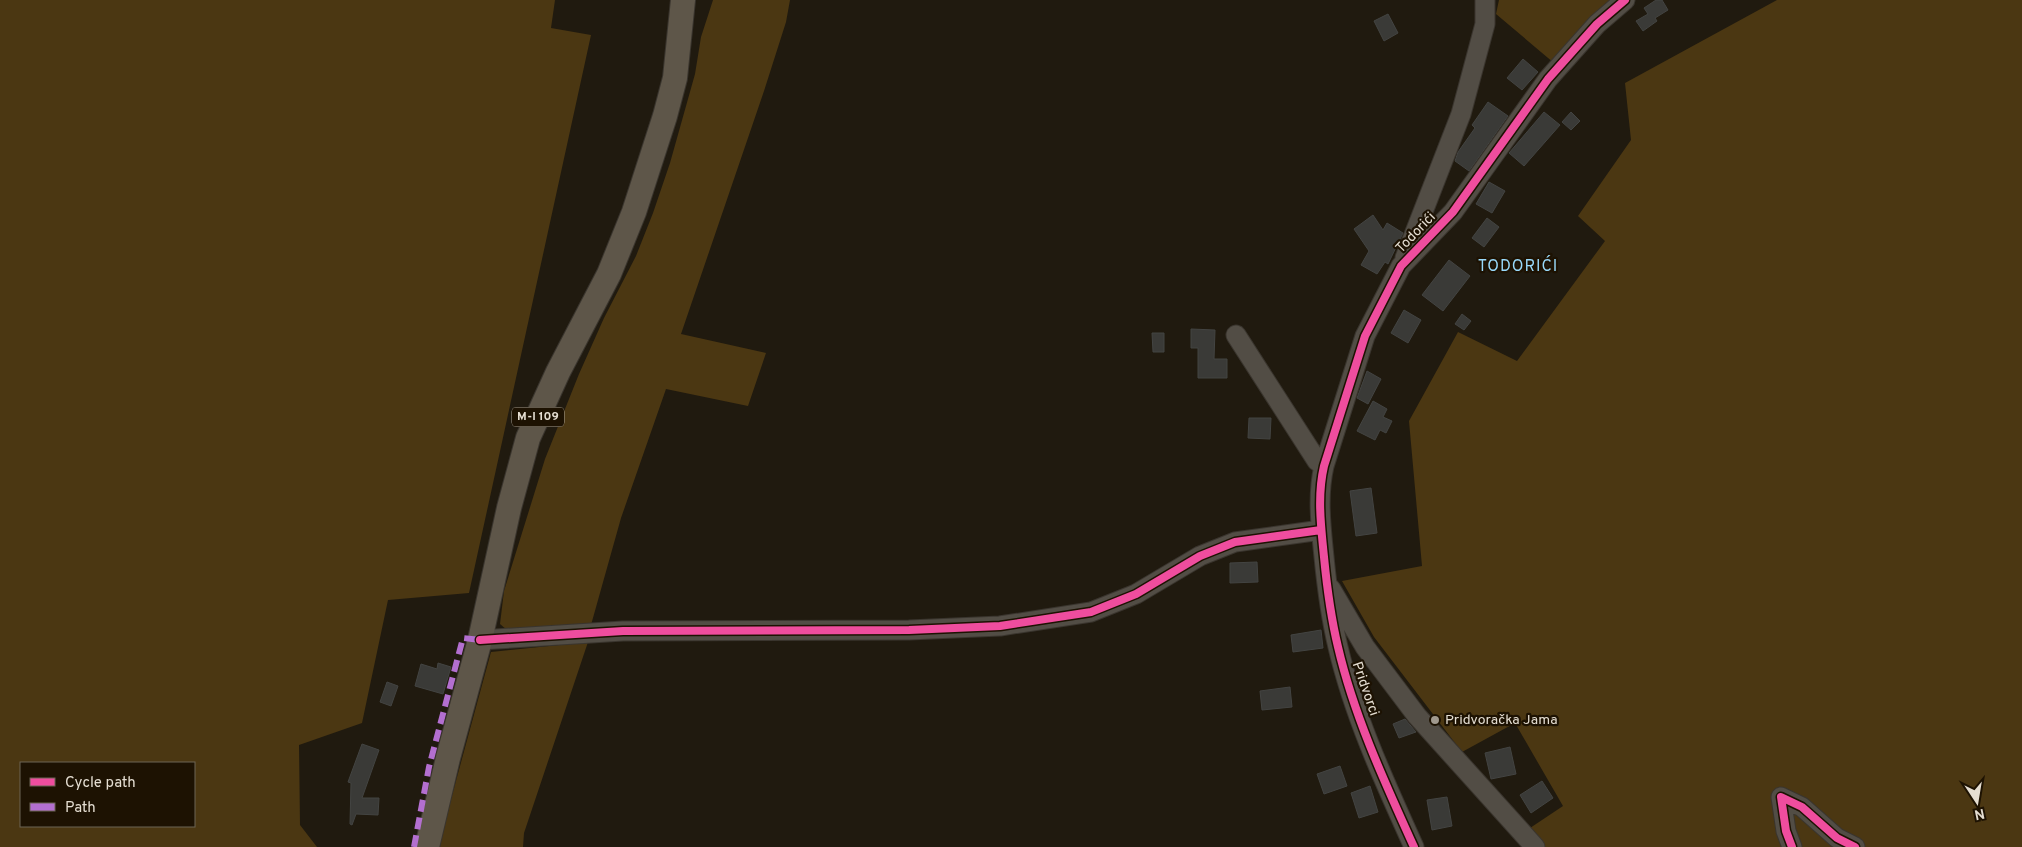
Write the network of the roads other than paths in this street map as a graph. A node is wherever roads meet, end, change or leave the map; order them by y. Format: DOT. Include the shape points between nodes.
graph roads {
  1 [pos="691,0"];
  2 [pos="1485,0"];
  3 [pos="1625,0"];
  4 [pos="683,11"];
  5 [pos="1401,266"];
  6 [pos="1236,335"];
  7 [pos="1324,466"];
  8 [pos="1321,530"];
  9 [pos="1327,582"];
  10 [pos="480,640"];
  11 [pos="427,847"];
  12 [pos="1414,847"];
  13 [pos="1535,847"];
  14 [pos="1792,847"];
  15 [pos="1855,847"];
  1 -- 4 [label="street"];
  2 -- 5 [label="street, Todorići" via="1485,24 1460,114"];
  3 -- 5 [label="street, Todorići" via="1597,24 1548,79 1454,212"];
  4 -- 10 [label="main road, M-I 109" via="675,78 634,212 609,274 572,342 528,438"];
  5 -- 7 [label="street, Todorići" via="1366,336"];
  6 -- 7 [label="street" via="1317,461"];
  7 -- 8 [label="street, Todorići" via="1320,486"];
  8 -- 9 [label="street, Pridvorci"];
  8 -- 10 [label="street" via="1235,542 1200,556 1136,594 1091,612 1000,626 909,630 623,631"];
  9 -- 12 [label="street, Pridvorci" via="1338,648 1348,682 1382,776"];
  9 -- 13 [label="street" via="1366,647 1417,716"];
  10 -- 11 [label="main road, M-I 109"];
  14 -- 15 [label="street" via="1781,797 1802,807 1837,838"];
}
